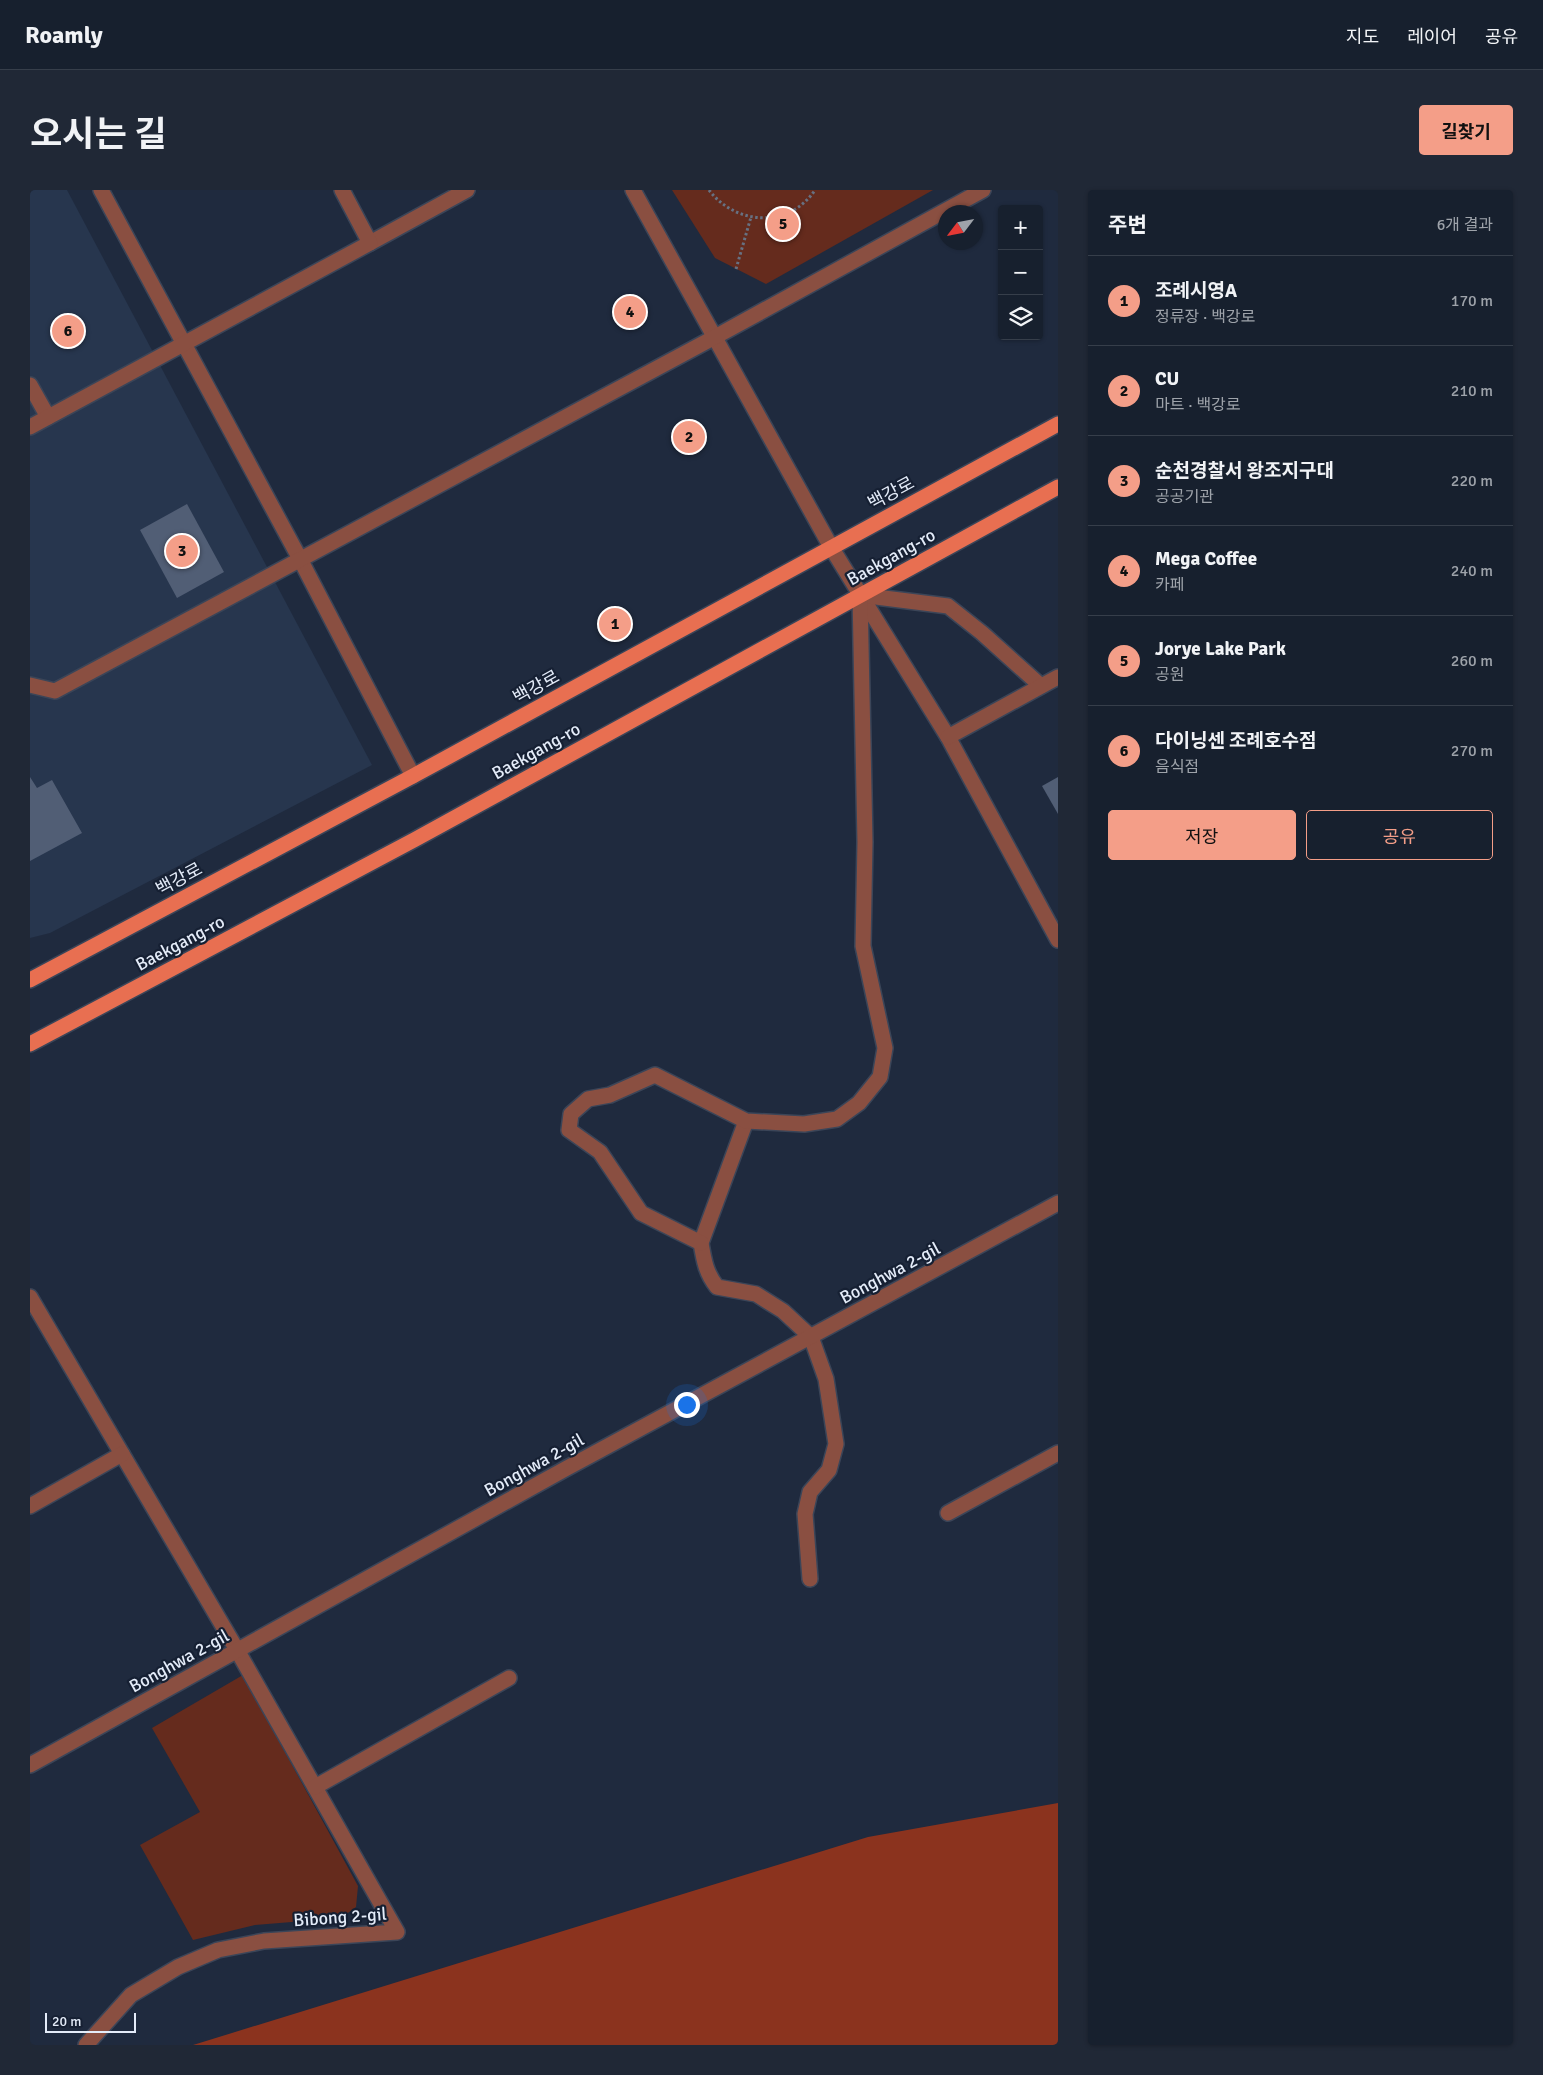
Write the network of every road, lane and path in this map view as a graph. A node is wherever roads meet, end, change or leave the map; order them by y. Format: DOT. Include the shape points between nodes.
graph roads {
  1 [pos="101,190"];
  2 [pos="342,190"];
  3 [pos="467,190"];
  4 [pos="633,190"];
  5 [pos="709,190"];
  6 [pos="815,190"];
  7 [pos="983,190"];
  8 [pos="751,218"];
  9 [pos="370,242"];
  10 [pos="736,269"];
  11 [pos="715,337"];
  12 [pos="184,343"];
  13 [pos="30,385"];
  14 [pos="48,417"];
  15 [pos="1058,424"];
  16 [pos="30,427"];
  17 [pos="1058,486"];
  18 [pos="831,547"];
  19 [pos="300,559"];
  20 [pos="860,595"];
  21 [pos="1058,676"];
  22 [pos="30,685"];
  23 [pos="1041,686"];
  24 [pos="948,736"];
  25 [pos="413,776"];
  26 [pos="1058,940"];
  27 [pos="30,980"];
  28 [pos="30,1044"];
  29 [pos="746,1121"];
  30 [pos="1058,1203"];
  31 [pos="702,1243"];
  32 [pos="30,1297"];
  33 [pos="811,1336"];
  34 [pos="1058,1453"];
  35 [pos="122,1454"];
  36 [pos="30,1506"];
  37 [pos="948,1513"];
  38 [pos="810,1579"];
  39 [pos="237,1650"];
  40 [pos="509,1678"];
  41 [pos="30,1765"];
  42 [pos="315,1787"];
  43 [pos="86,2045"];
  1 -- 12 [label="street"];
  2 -- 9 [label="street"];
  3 -- 9 [label="street"];
  4 -- 11 [label="street"];
  5 -- 8 [label="path" via="724,206"];
  6 -- 8 [label="path" via="800,207 781,216"];
  7 -- 11 [label="street"];
  8 -- 10 [label="path"];
  9 -- 12 [label="street"];
  11 -- 18 [label="street"];
  11 -- 19 [label="street"];
  12 -- 14 [label="street"];
  12 -- 19 [label="street"];
  13 -- 14 [label="street"];
  14 -- 16 [label="street"];
  15 -- 18 [label="main road, 백강로"];
  17 -- 20 [label="main road, Baekgang-ro"];
  18 -- 20 [label="street"];
  18 -- 25 [label="main road, 백강로"];
  19 -- 22 [label="street" via="55,691"];
  19 -- 25 [label="street"];
  20 -- 23 [label="street" via="948,606"];
  20 -- 24 [label="street"];
  20 -- 28 [label="main road, Baekgang-ro" via="414,840"];
  20 -- 29 [label="street" via="865,842 863,946 885,1048 880,1077 859,1104 837,1119 804,1124"];
  21 -- 23 [label="street"];
  23 -- 24 [label="street"];
  24 -- 26 [label="street"];
  25 -- 27 [label="main road, 백강로"];
  29 -- 31 [label="street"];
  29 -- 31 [label="street" via="655,1075 610,1095 588,1099 571,1114 569,1130 600,1152 641,1213"];
  30 -- 33 [label="street, Bonghwa 2-gil"];
  31 -- 33 [label="street" via="704,1264 717,1287 756,1294 783,1311"];
  32 -- 35 [label="street, Bibong 2-gil"];
  33 -- 38 [label="street" via="826,1379 836,1444 829,1470 810,1492 805,1514"];
  33 -- 39 [label="street, Bonghwa 2-gil"];
  34 -- 37 [label="street"];
  35 -- 36 [label="street"];
  35 -- 39 [label="street, Bibong 2-gil"];
  39 -- 41 [label="street, Bonghwa 2-gil"];
  39 -- 42 [label="street, Bibong 2-gil"];
  40 -- 42 [label="street"];
  42 -- 43 [label="street, Bibong 2-gil" via="397,1932 264,1941 218,1950 131,1995"];
}
